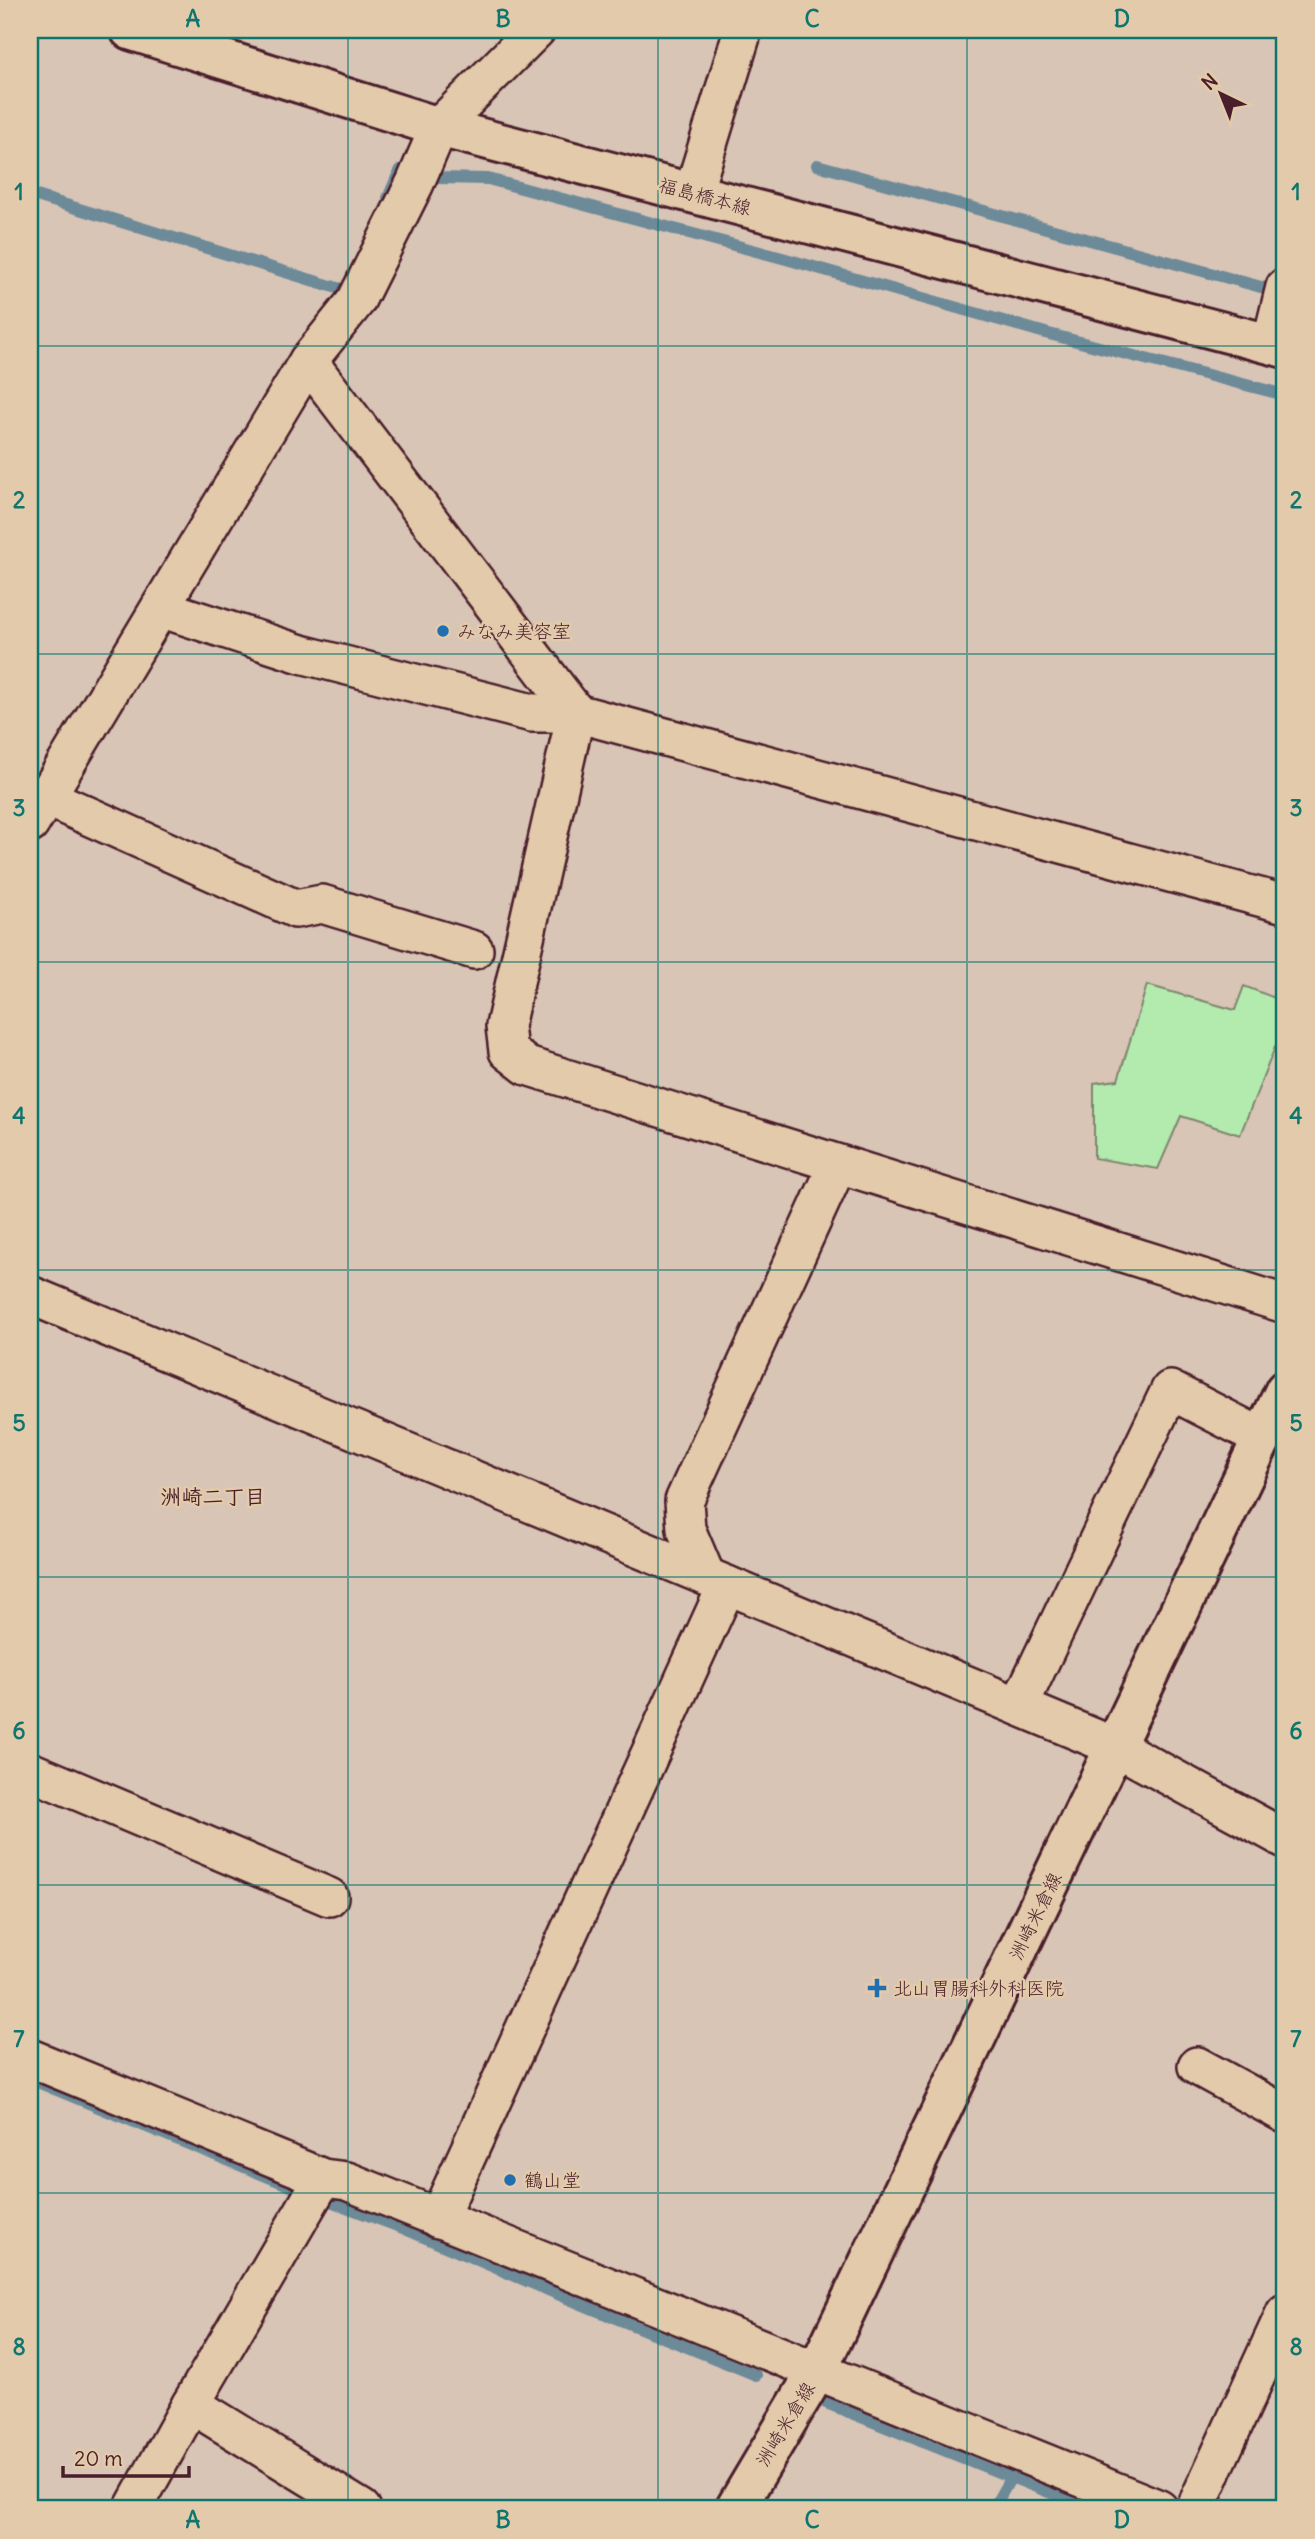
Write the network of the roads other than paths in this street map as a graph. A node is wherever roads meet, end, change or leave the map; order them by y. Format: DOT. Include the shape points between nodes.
graph roads {
  1 [pos="130,30"];
  2 [pos="536,30"];
  3 [pos="743,30"];
  4 [pos="439,127"];
  5 [pos="693,193"];
  6 [pos="1283,295"];
  7 [pos="1278,346"];
  8 [pos="309,361"];
  9 [pos="159,608"];
  10 [pos="576,713"];
  11 [pos="38,811"];
  12 [pos="1285,904"];
  13 [pos="474,950"];
  14 [pos="838,1164"];
  15 [pos="30,1295"];
  16 [pos="1285,1304"];
  17 [pos="1285,1390"];
  18 [pos="1263,1438"];
  19 [pos="707,1568"];
  20 [pos="1022,1698"];
  21 [pos="1116,1747"];
  22 [pos="30,1771"];
  23 [pos="1285,1839"];
  24 [pos="329,1896"];
  25 [pos="30,2058"];
  26 [pos="1197,2066"];
  27 [pos="1285,2114"];
  28 [pos="316,2189"];
  29 [pos="438,2219"];
  30 [pos="1285,2313"];
  31 [pos="817,2371"];
  32 [pos="191,2404"];
  33 [pos="133,2509"];
  34 [pos="362,2509"];
  35 [pos="735,2509"];
  36 [pos="1159,2509"];
  37 [pos="1195,2509"];
  1 -- 4 [label="main road, 福島橋本線"];
  2 -- 4 [label="street"];
  3 -- 5 [label="street"];
  4 -- 5 [label="main road, 福島橋本線"];
  4 -- 8 [label="street" via="356,301"];
  5 -- 7 [label="main road, 福島橋本線"];
  6 -- 7 [label="street"];
  8 -- 9 [label="street"];
  8 -- 10 [label="street"];
  9 -- 10 [label="street" via="301,654 532,713"];
  9 -- 11 [label="street"];
  10 -- 12 [label="street"];
  10 -- 14 [label="street" via="505,1026 509,1051 527,1066"];
  11 -- 13 [label="street" via="296,909 322,904"];
  14 -- 16 [label="street"];
  14 -- 19 [label="street" via="684,1501 686,1529"];
  15 -- 19 [label="street"];
  17 -- 18 [label="main road, 洲崎米倉線"];
  18 -- 20 [label="street" via="1170,1390"];
  18 -- 21 [label="main road, 洲崎米倉線"];
  19 -- 20 [label="street"];
  19 -- 29 [label="street"];
  20 -- 21 [label="street"];
  21 -- 23 [label="street"];
  21 -- 31 [label="main road, 洲崎米倉線"];
  22 -- 24 [label="street"];
  25 -- 28 [label="street"];
  26 -- 27 [label="street"];
  28 -- 29 [label="street" via="347,2182"];
  28 -- 32 [label="street"];
  29 -- 31 [label="street"];
  30 -- 37 [label="street"];
  31 -- 35 [label="main road, 洲崎米倉線"];
  31 -- 36 [label="street"];
  32 -- 33 [label="street"];
  32 -- 34 [label="street"];
}
